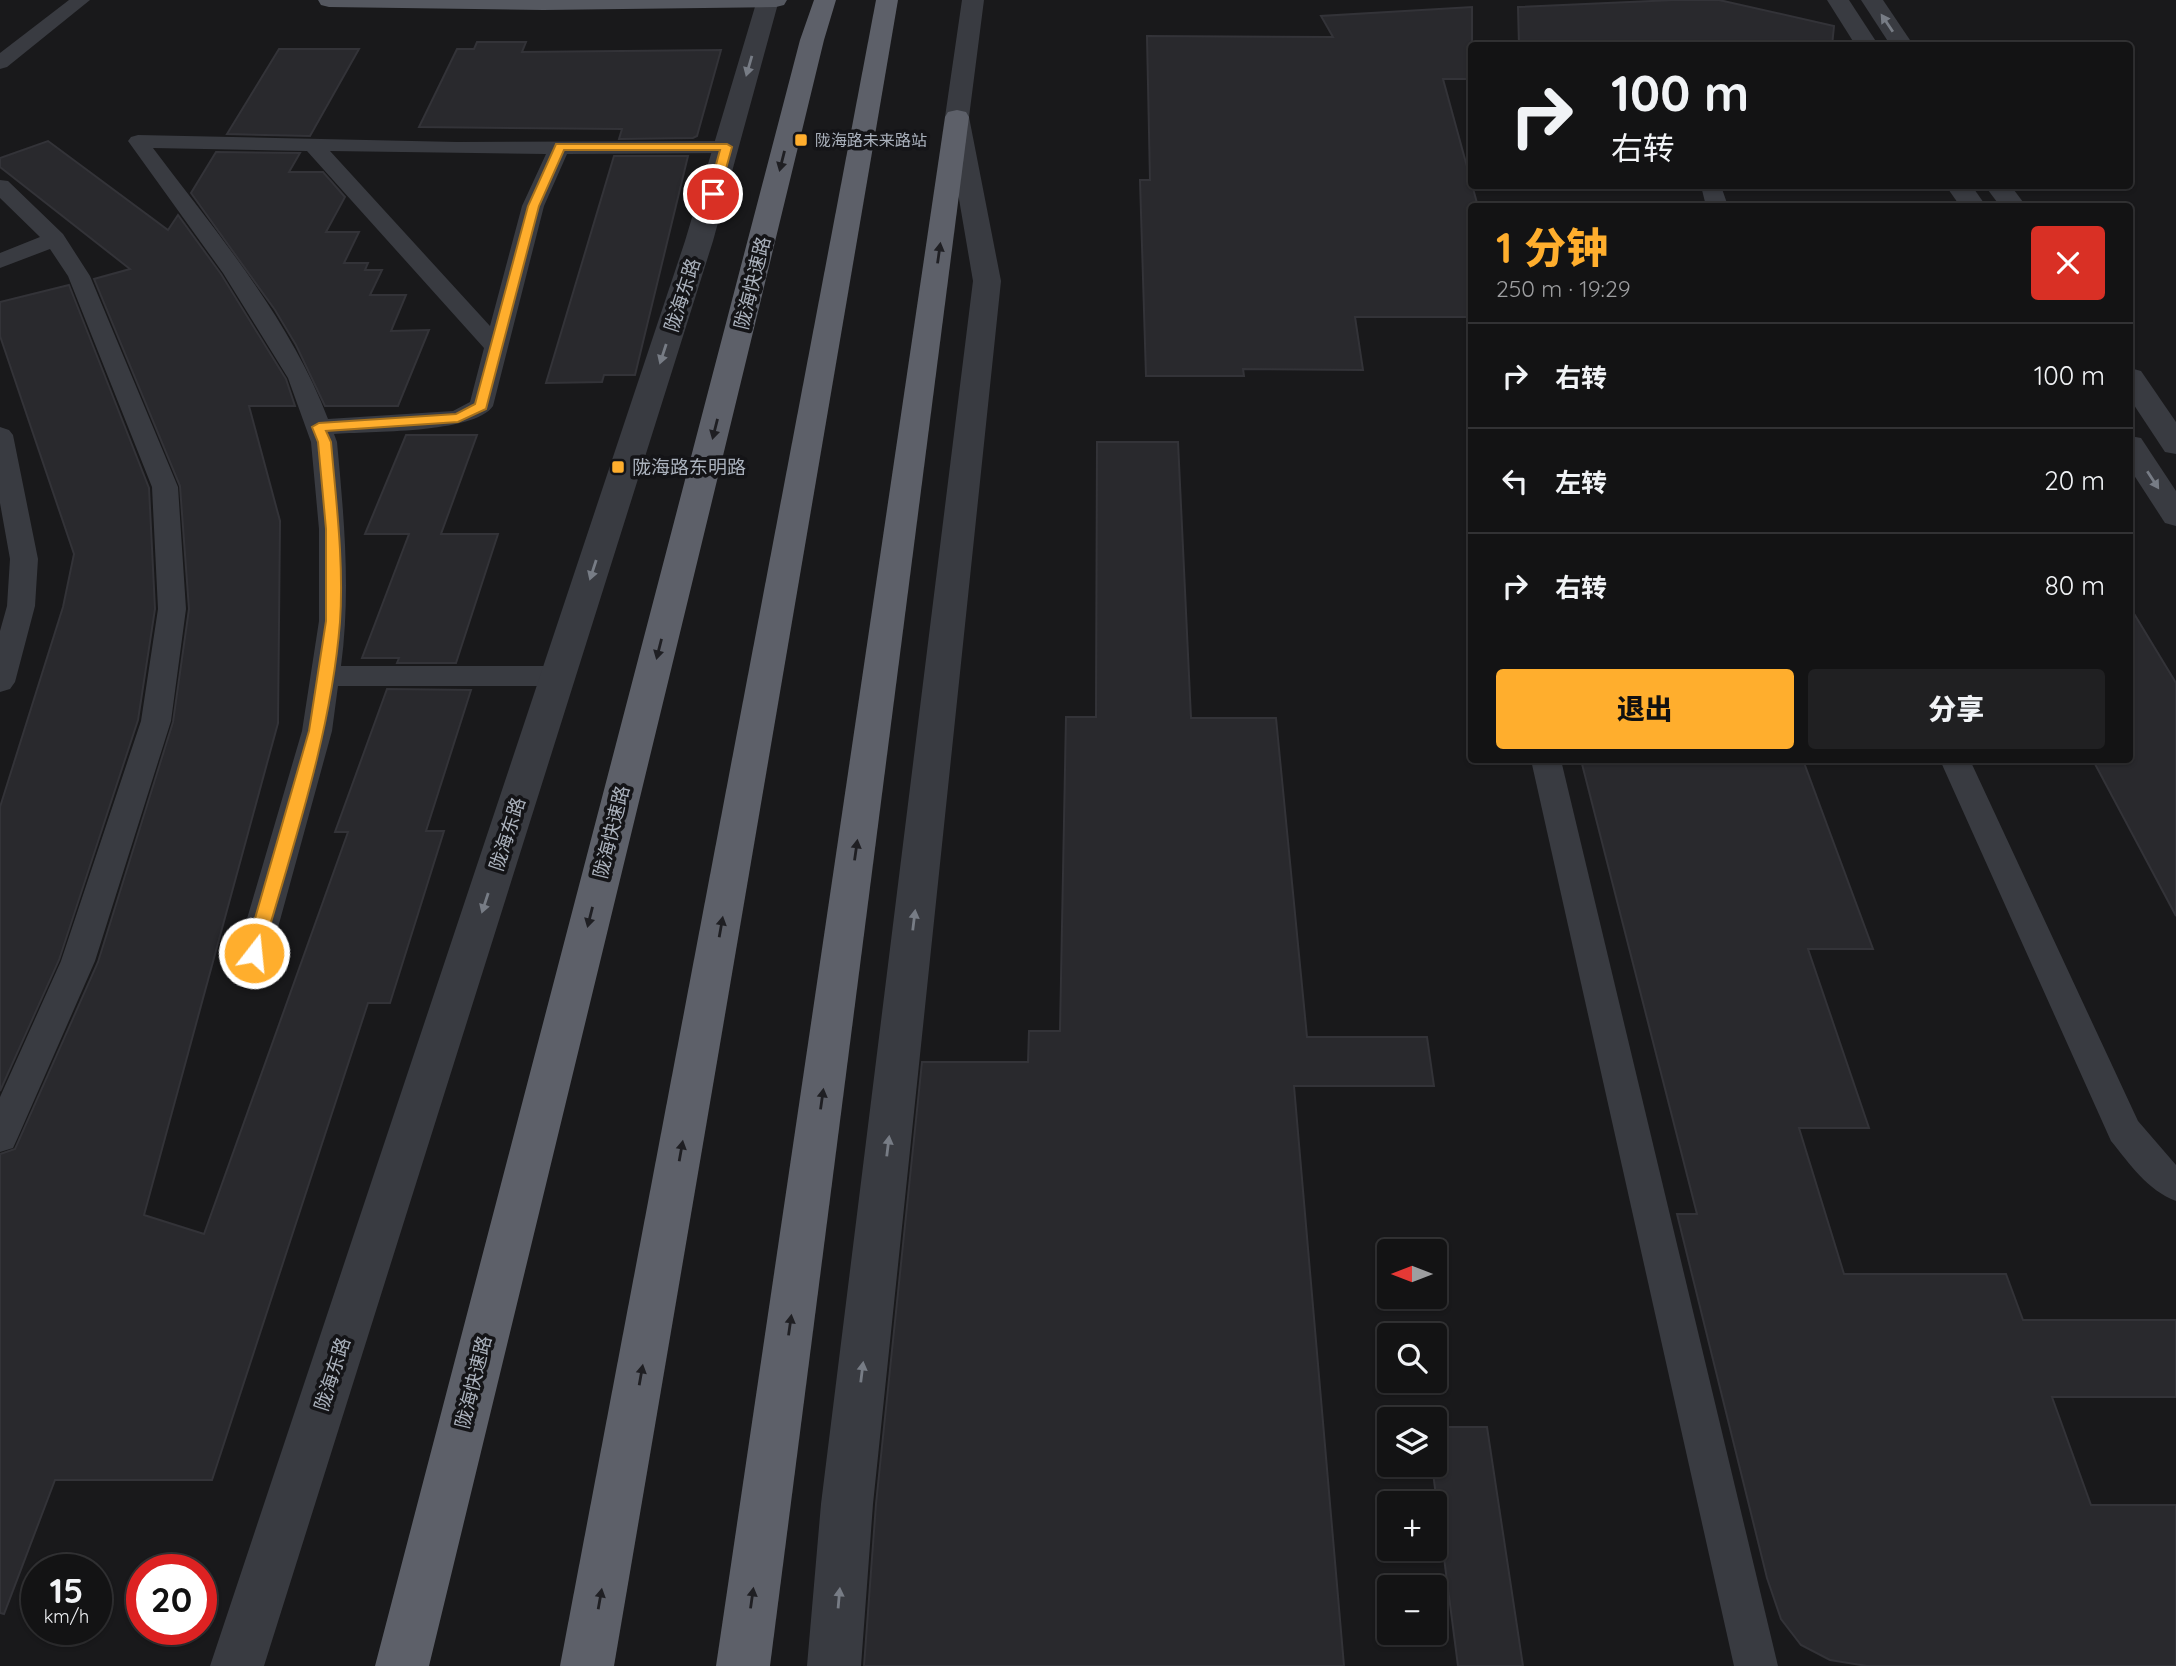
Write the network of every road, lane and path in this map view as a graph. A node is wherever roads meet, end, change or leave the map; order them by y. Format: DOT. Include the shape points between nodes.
graph roads {
  1 [pos="80,0"];
  2 [pos="329,0"];
  3 [pos="768,0"];
  4 [pos="776,0"];
  5 [pos="825,0"];
  6 [pos="887,0"];
  7 [pos="973,0"];
  8 [pos="1838,0"];
  9 [pos="1871,0"];
  10 [pos="1865,42"];
  11 [pos="1900,42"];
  12 [pos="0,63"];
  13 [pos="957,117"];
  14 [pos="312,144"];
  15 [pos="560,147"];
  16 [pos="727,147"];
  17 [pos="0,186"];
  18 [pos="55,239"];
  19 [pos="0,261"];
  20 [pos="496,347"];
  21 [pos="2133,381"];
  22 [pos="319,427"];
  23 [pos="0,435"];
  24 [pos="2176,445"];
  25 [pos="2133,450"];
  26 [pos="2176,516"];
  27 [pos="324,676"];
  28 [pos="559,676"];
  29 [pos="0,682"];
  30 [pos="1547,763"];
  31 [pos="1956,763"];
  32 [pos="254,953"];
  33 [pos="0,1136"];
  34 [pos="2176,1185"];
  35 [pos="237,1666"];
  36 [pos="402,1666"];
  37 [pos="587,1666"];
  38 [pos="743,1666"];
  39 [pos="834,1666"];
  40 [pos="1756,1666"];
  1 -- 12 [label="lane"];
  2 -- 3 [label="main road"];
  3 -- 4 [label="main road"];
  3 -- 16 [label="street, 陇海东路, one-way"];
  5 -- 36 [label="highway, 陇海快速路, one-way"];
  37 -- 6 [label="highway, one-way"];
  7 -- 13 [label="street"];
  8 -- 10 [label="street"];
  11 -- 9 [label="street, one-way"];
  38 -- 13 [label="highway, one-way"];
  39 -- 13 [label="street, one-way" via="847,1504 987,281"];
  14 -- 15 [label="lane"];
  14 -- 20 [label="lane"];
  14 -- 22 [label="lane" via="138,141 241,283 300,378"];
  15 -- 16 [label="lane"];
  15 -- 20 [label="lane" via="533,206"];
  16 -- 28 [label="street, 陇海东路, one-way"];
  17 -- 18 [label="lane"];
  18 -- 19 [label="lane"];
  18 -- 33 [label="lane" via="79,276 165,487 172,609 156,721 83,948"];
  20 -- 22 [label="lane" via="481,406 458,418"];
  21 -- 24 [label="street"];
  22 -- 27 [label="lane" via="332,529 333,621"];
  23 -- 29 [label="lane" via="24,559 21,606"];
  25 -- 26 [label="street, one-way"];
  27 -- 28 [label="lane"];
  27 -- 32 [label="lane" via="317,731"];
  28 -- 35 [label="street, 陇海东路, one-way"];
  30 -- 40 [label="lane"];
  31 -- 34 [label="lane" via="2124,1130"];
}
